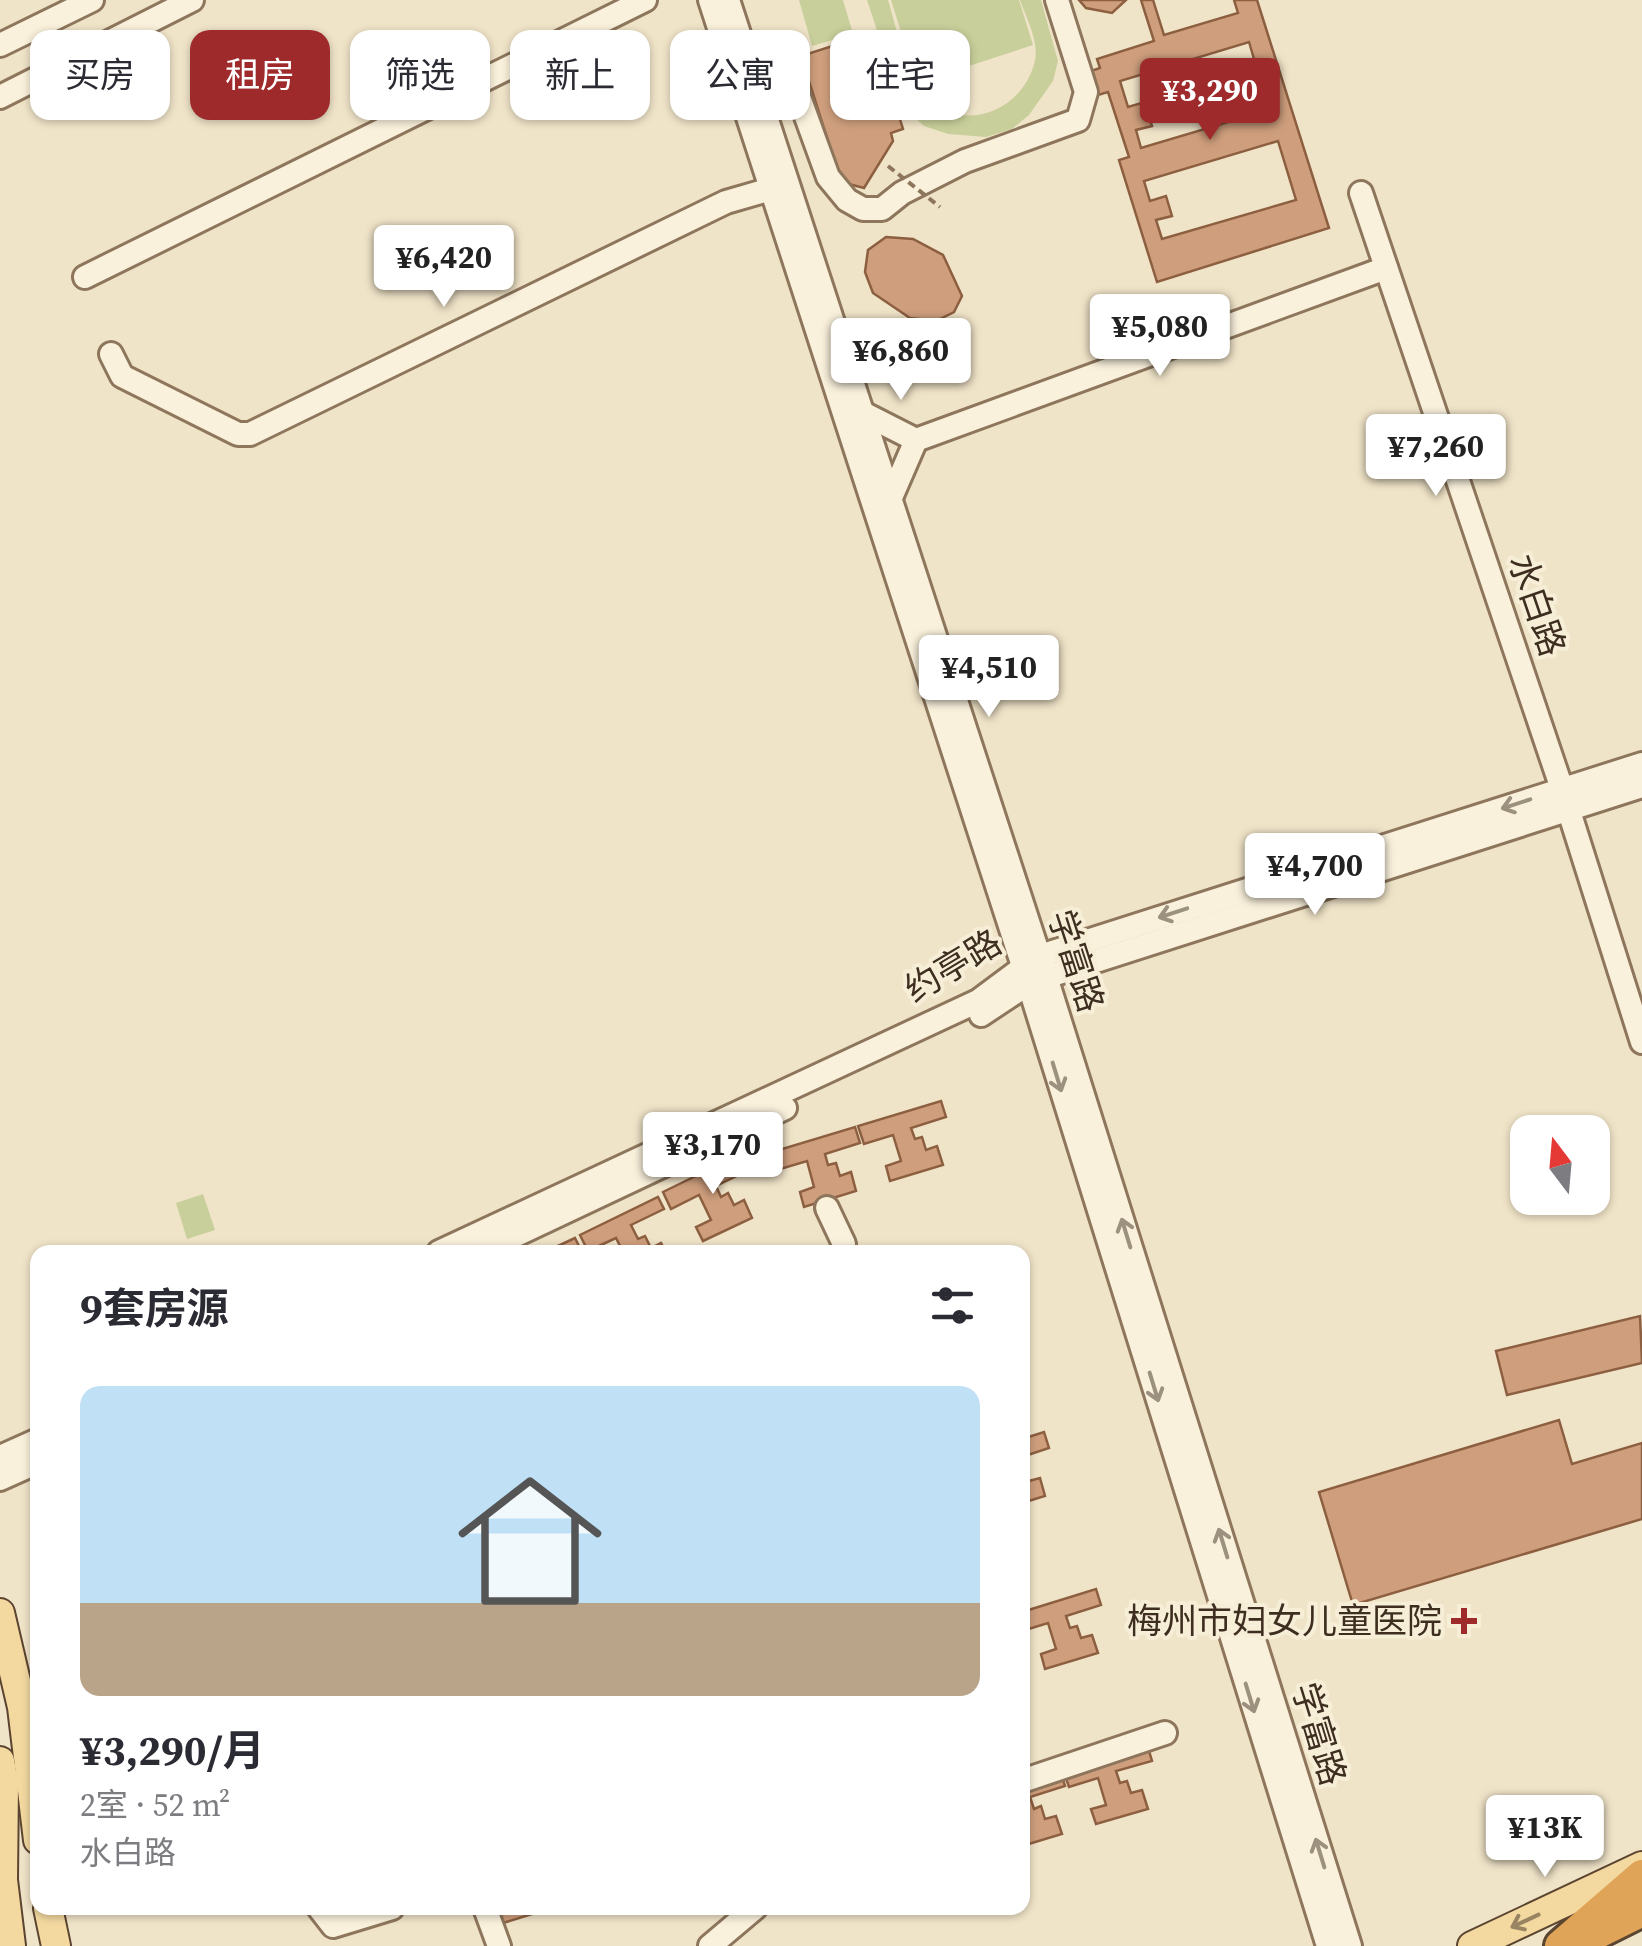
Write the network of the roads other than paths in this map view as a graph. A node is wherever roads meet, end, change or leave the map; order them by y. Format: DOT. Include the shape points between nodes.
graph roads {
  1 [pos="92,0"];
  2 [pos="192,0"];
  3 [pos="645,0"];
  4 [pos="710,0"];
  5 [pos="728,0"];
  6 [pos="1057,0"];
  7 [pos="738,30"];
  8 [pos="0,44"];
  9 [pos="0,97"];
  10 [pos="767,120"];
  11 [pos="807,120"];
  12 [pos="771,189"];
  13 [pos="1360,193"];
  14 [pos="1386,268"];
  15 [pos="85,277"];
  16 [pos="112,354"];
  17 [pos="861,412"];
  18 [pos="916,440"];
  19 [pos="890,500"];
  20 [pos="1642,764"];
  21 [pos="1642,786"];
  22 [pos="1565,799"];
  23 [pos="1033,971"];
  24 [pos="1642,1042"];
  25 [pos="828,1208"];
  26 [pos="453,1245"];
  27 [pos="495,1245"];
  28 [pos="844,1245"];
  29 [pos="30,1444"];
  30 [pos="0,1457"];
  31 [pos="30,1466"];
  32 [pos="0,1480"];
  33 [pos="0,1613"];
  34 [pos="1164,1733"];
  35 [pos="0,1761"];
  36 [pos="30,1774"];
  37 [pos="1030,1778"];
  38 [pos="1642,1866"];
  39 [pos="1642,1876"];
  40 [pos="1,1892"];
  41 [pos="1642,1910"];
  42 [pos="45,1915"];
  43 [pos="47,1915"];
  44 [pos="324,1915"];
  45 [pos="369,1915"];
  46 [pos="488,1915"];
  47 [pos="747,1915"];
  48 [pos="11,1946"];
  49 [pos="44,1946"];
  50 [pos="56,1946"];
  51 [pos="498,1946"];
  52 [pos="710,1946"];
  53 [pos="1328,1946"];
  54 [pos="1350,1946"];
  55 [pos="1472,1946"];
  56 [pos="1560,1946"];
  57 [pos="1570,1946"];
  1 -- 8 [label="street"];
  2 -- 9 [label="street"];
  3 -- 15 [label="street"];
  4 -- 12 [label="street, 学富路"];
  5 -- 7 [label="street, 学富路"];
  6 -- 11 [label="street" via="1086,92 1078,120 965,162 882,209 863,209 828,177"];
  10 -- 17 [label="street, 学富路"];
  12 -- 16 [label="street" via="726,202 250,434 122,376"];
  12 -- 23 [label="street, 学富路"];
  13 -- 14 [label="street, 水白路"];
  14 -- 18 [label="street"];
  14 -- 22 [label="street, 水白路"];
  17 -- 18 [label="street"];
  17 -- 19 [label="street, 学富路"];
  18 -- 19 [label="street"];
  19 -- 23 [label="street, 学富路"];
  20 -- 22 [label="street, 约亭路"];
  21 -- 22 [label="street, 约亭路"];
  22 -- 23 [label="street, 约亭路"];
  22 -- 24 [label="street, 水白路"];
  23 -- 26 [label="street, 约亭路"];
  23 -- 27 [label="street, 约亭路" via="982,1015"];
  23 -- 53 [label="street, 学富路, one-way"];
  54 -- 23 [label="street, 学富路, one-way"];
  25 -- 28 [label="street"];
  29 -- 30 [label="street"];
  31 -- 32 [label="street"];
  33 -- 36 [label="main road"];
  34 -- 37 [label="street"];
  35 -- 40 [label="main road"];
  38 -- 55 [label="main road, one-way"];
  39 -- 56 [label="highway"];
  40 -- 48 [label="main road"];
  41 -- 57 [label="highway"];
  42 -- 49 [label="main road"];
  43 -- 50 [label="main road"];
  44 -- 45 [label="street" via="332,1926"];
  46 -- 51 [label="street"];
  47 -- 52 [label="street"];
}
